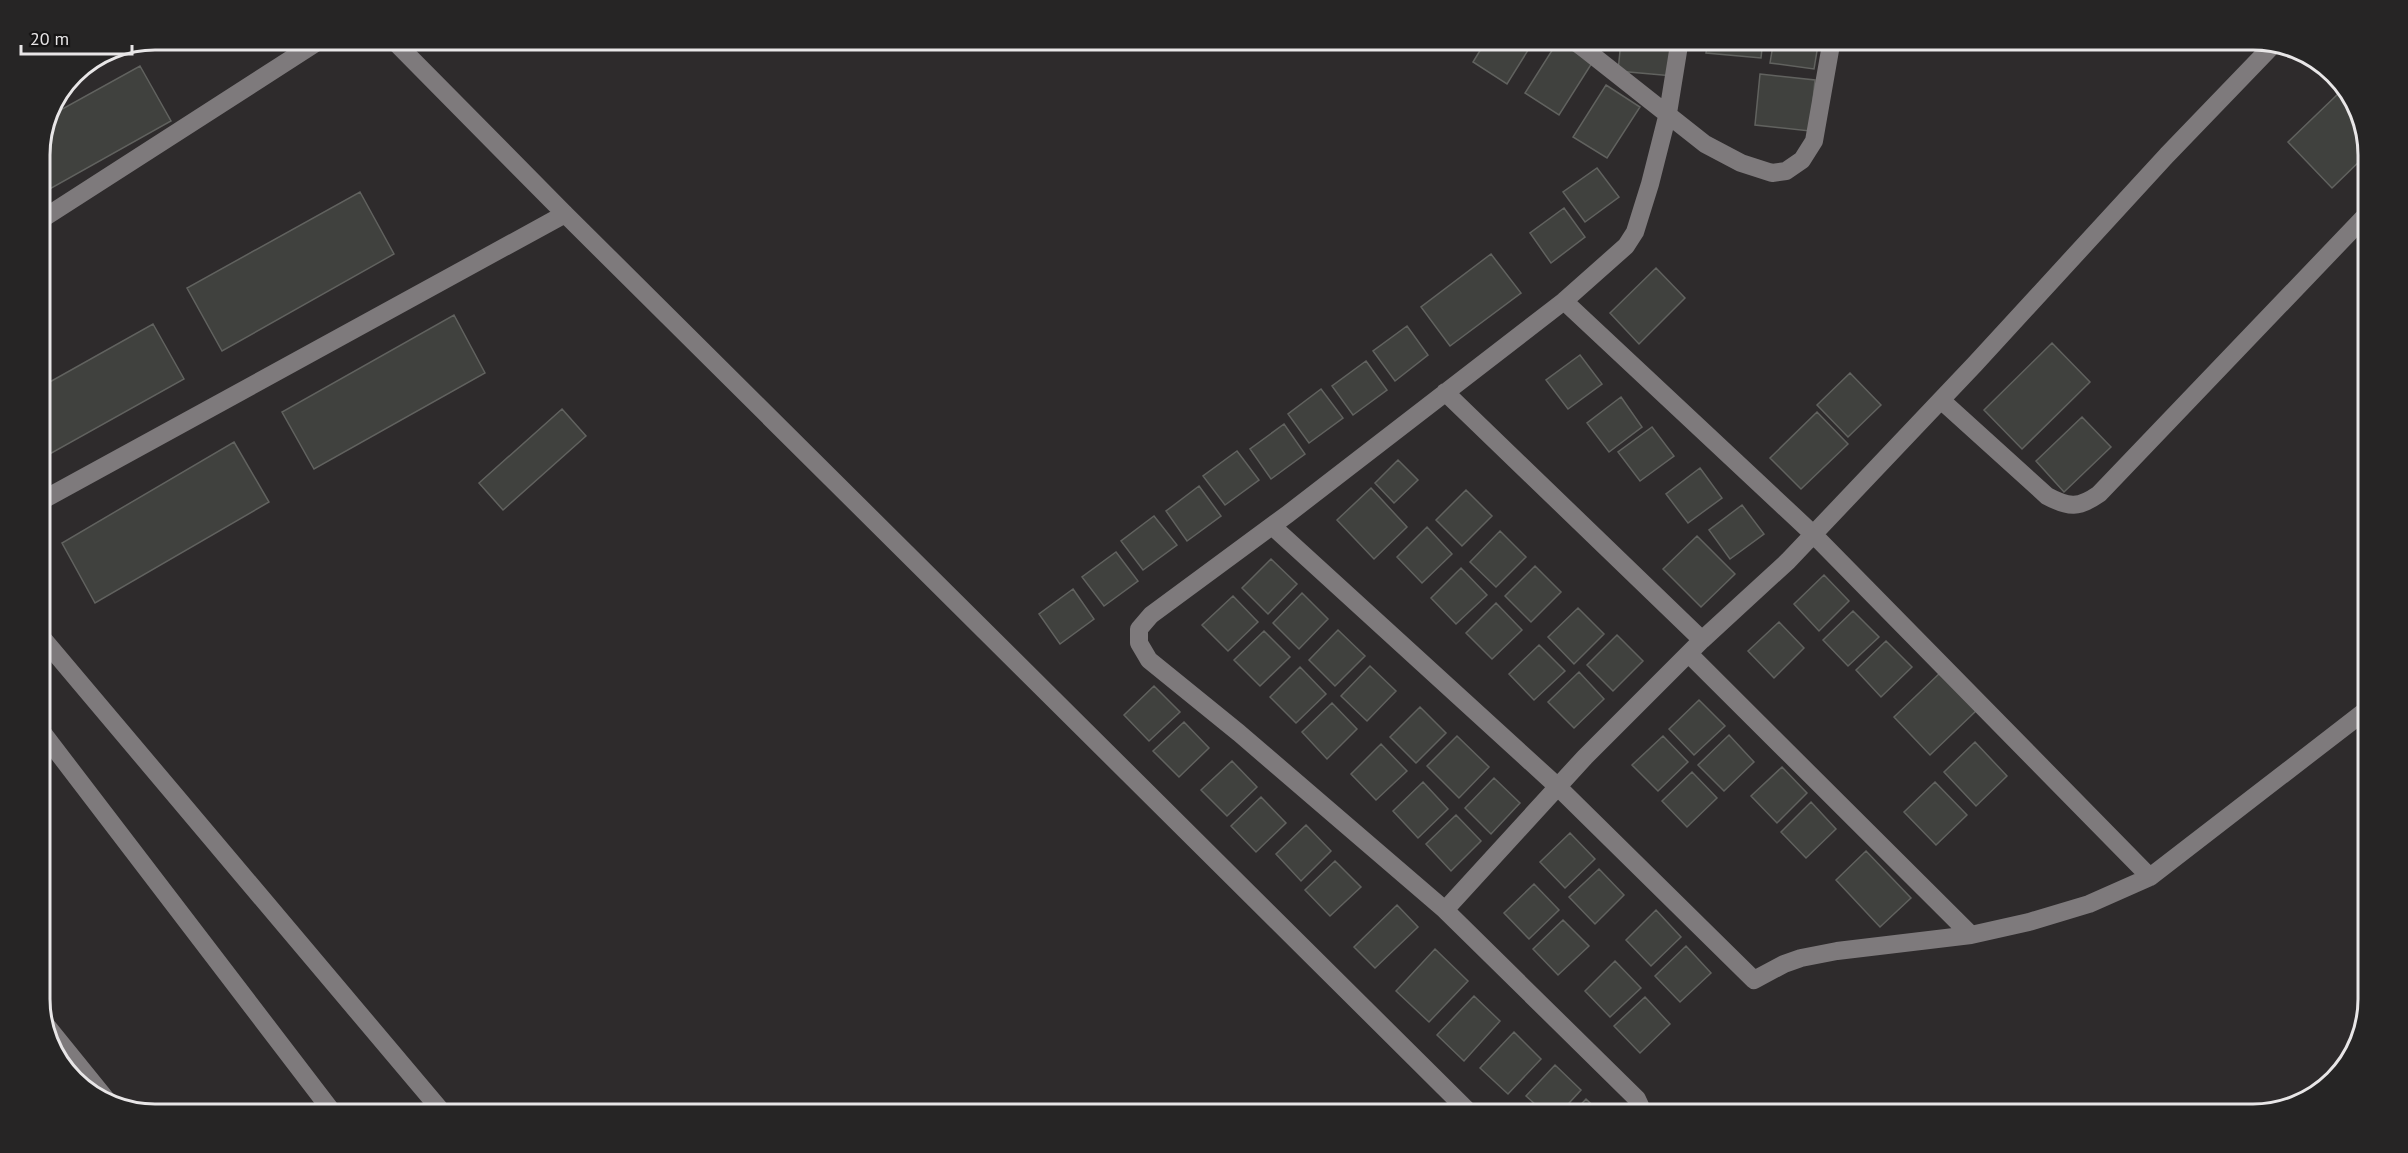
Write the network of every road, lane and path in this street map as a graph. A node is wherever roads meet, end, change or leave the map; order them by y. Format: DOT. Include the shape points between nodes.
graph roads {
  1 [pos="305,50"];
  2 [pos="403,50"];
  3 [pos="1586,50"];
  4 [pos="1678,50"];
  5 [pos="1830,50"];
  6 [pos="2267,51"];
  7 [pos="1668,113"];
  8 [pos="50,214"];
  9 [pos="565,214"];
  10 [pos="2358,223"];
  11 [pos="1564,301"];
  12 [pos="1445,393"];
  13 [pos="1941,400"];
  14 [pos="50,496"];
  15 [pos="1272,526"];
  16 [pos="1813,534"];
  17 [pos="1702,640"];
  18 [pos="50,647"];
  19 [pos="1689,654"];
  20 [pos="2358,716"];
  21 [pos="50,742"];
  22 [pos="1557,786"];
  23 [pos="2150,877"];
  24 [pos="1444,910"];
  25 [pos="1971,935"];
  26 [pos="59,1040"];
  27 [pos="94,1084"];
  28 [pos="326,1104"];
  29 [pos="436,1104"];
  30 [pos="1461,1104"];
  31 [pos="1639,1104"];
  1 -- 8 [label="street"];
  2 -- 9 [label="street"];
  3 -- 7 [label="street"];
  4 -- 7 [label="street"];
  5 -- 7 [label="street" via="1814,141 1802,160 1786,171 1772,173 1741,163 1705,144"];
  6 -- 13 [label="street"];
  7 -- 11 [label="street" via="1635,232 1626,246"];
  9 -- 14 [label="street"];
  9 -- 30 [label="street"];
  10 -- 13 [label="street" via="2099,494 2087,502 2063,504 2047,496"];
  11 -- 12 [label="street"];
  11 -- 16 [label="street"];
  12 -- 15 [label="street"];
  12 -- 17 [label="street"];
  13 -- 16 [label="street"];
  15 -- 22 [label="street"];
  15 -- 24 [label="street" via="1151,615 1139,629 1139,643 1149,660"];
  16 -- 17 [label="street"];
  16 -- 23 [label="street"];
  17 -- 19 [label="street"];
  18 -- 29 [label="street"];
  19 -- 22 [label="street"];
  19 -- 25 [label="street"];
  20 -- 23 [label="street"];
  21 -- 28 [label="street"];
  22 -- 24 [label="street"];
  22 -- 25 [label="street" via="1754,980 1801,958"];
  23 -- 25 [label="street" via="2089,904"];
  24 -- 31 [label="street"];
  26 -- 27 [label="street"];
}
